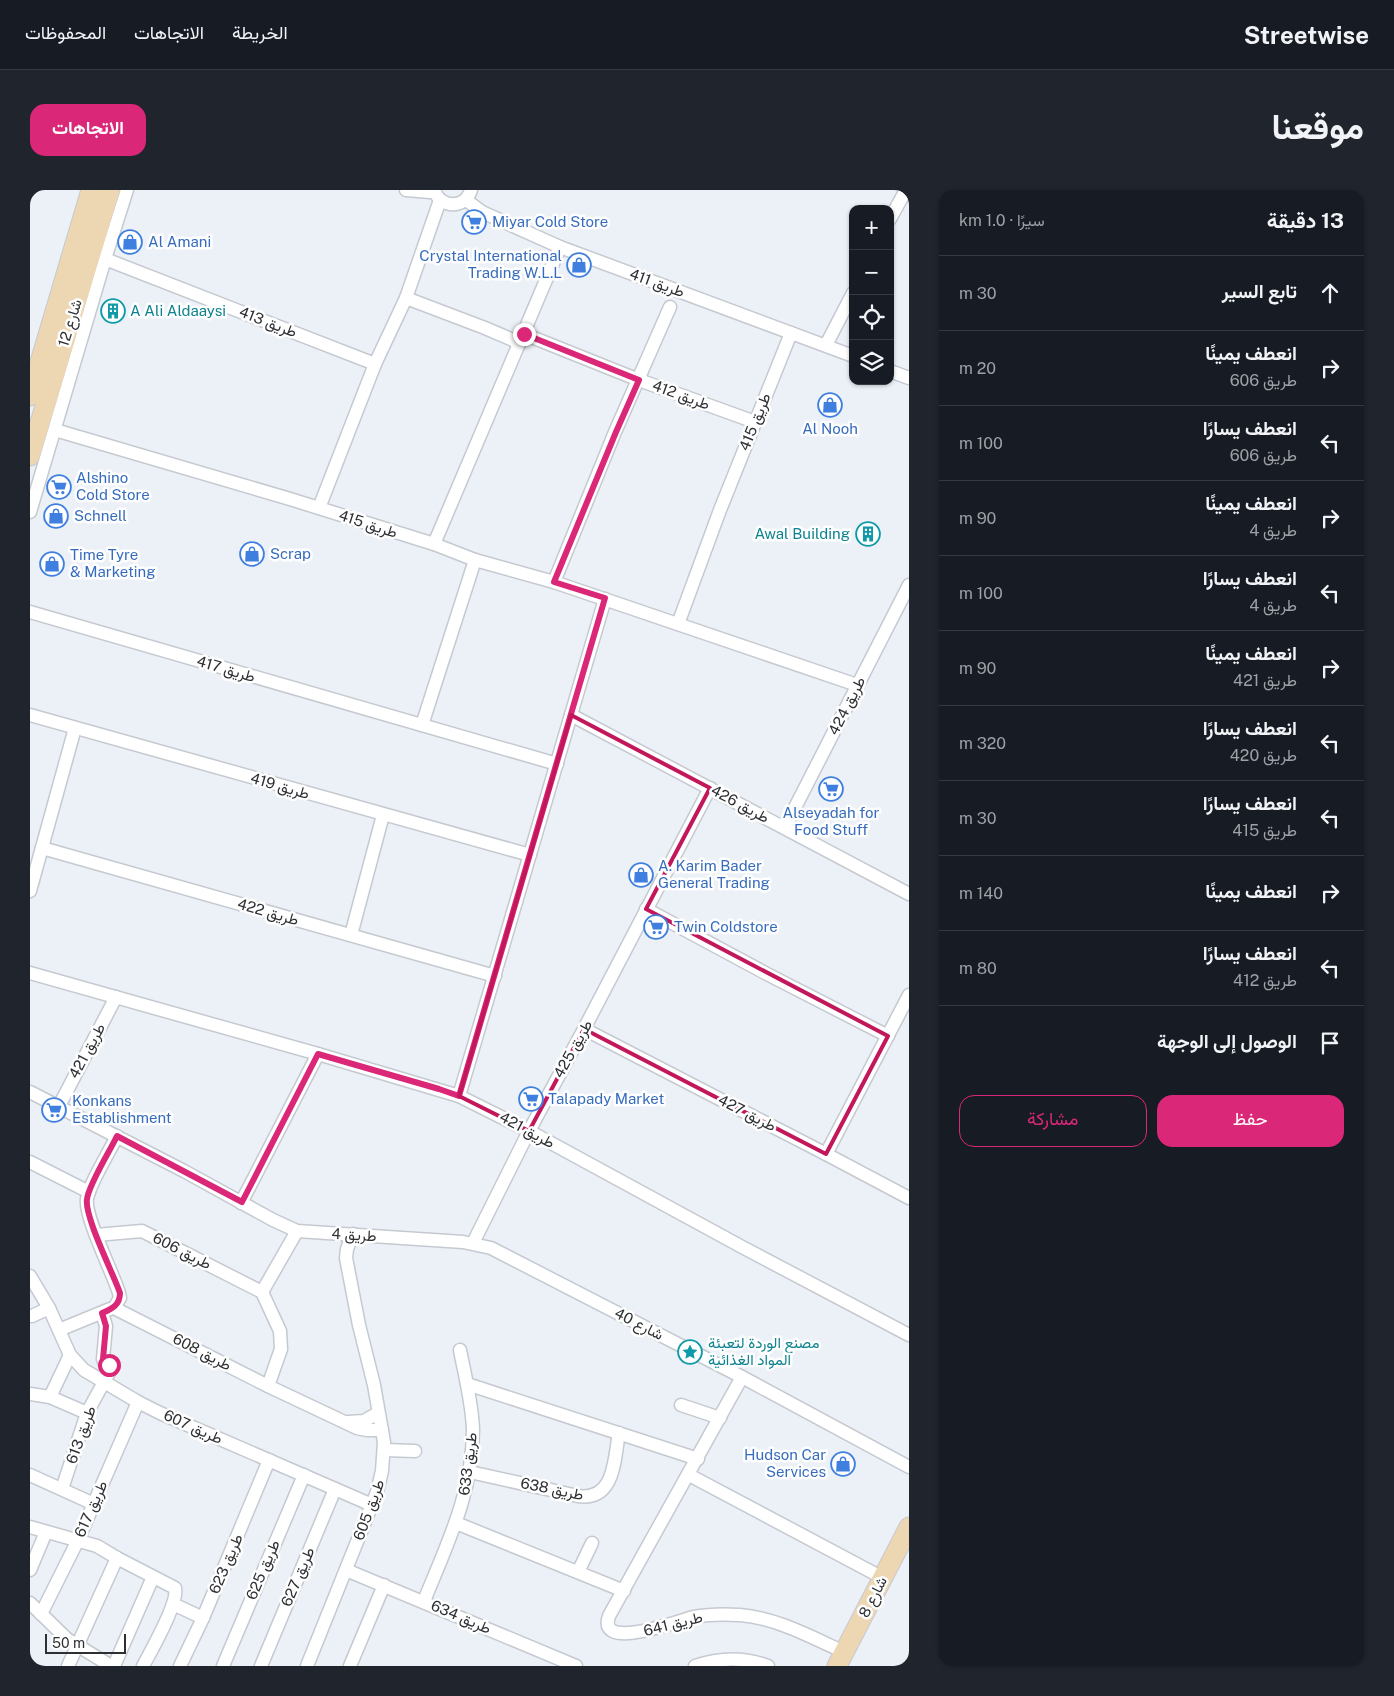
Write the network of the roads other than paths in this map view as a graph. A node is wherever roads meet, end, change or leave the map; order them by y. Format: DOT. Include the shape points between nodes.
graph roads {
  1 [pos="91,190"];
  2 [pos="110,190"];
  3 [pos="127,190"];
  4 [pos="406,190"];
  5 [pos="906,190"];
  6 [pos="436,193"];
  7 [pos="469,195"];
  8 [pos="894,212"];
  9 [pos="560,247"];
  10 [pos="104,259"];
  11 [pos="852,295"];
  12 [pos="406,298"];
  13 [pos="670,307"];
  14 [pos="792,333"];
  15 [pos="522,339"];
  16 [pos="826,345"];
  17 [pos="849,354"];
  18 [pos="375,364"];
  19 [pos="894,372"];
  20 [pos="909,378"];
  21 [pos="639,380"];
  22 [pos="30,396"];
  23 [pos="755,422"];
  24 [pos="55,430"];
  25 [pos="30,456"];
  26 [pos="319,508"];
  27 [pos="30,512"];
  28 [pos="434,544"];
  29 [pos="475,560"];
  30 [pos="554,582"];
  31 [pos="909,584"];
  32 [pos="605,598"];
  33 [pos="30,612"];
  34 [pos="678,624"];
  35 [pos="857,685"];
  36 [pos="571,715"];
  37 [pos="30,716"];
  38 [pos="422,725"];
  39 [pos="75,728"];
  40 [pos="557,764"];
  41 [pos="710,788"];
  42 [pos="383,815"];
  43 [pos="785,827"];
  44 [pos="42,848"];
  45 [pos="530,855"];
  46 [pos="30,891"];
  47 [pos="909,894"];
  48 [pos="646,909"];
  49 [pos="351,935"];
  50 [pos="30,973"];
  51 [pos="495,976"];
  52 [pos="909,995"];
  53 [pos="116,997"];
  54 [pos="584,1029"];
  55 [pos="888,1036"];
  56 [pos="318,1054"];
  57 [pos="30,1092"];
  58 [pos="459,1096"];
  59 [pos="59,1106"];
  60 [pos="529,1131"];
  61 [pos="117,1136"];
  62 [pos="826,1154"];
  63 [pos="30,1162"];
  64 [pos="89,1192"];
  65 [pos="909,1198"];
  66 [pos="242,1202"];
  67 [pos="297,1231"];
  68 [pos="326,1234"];
  69 [pos="353,1234"];
  70 [pos="96,1235"];
  71 [pos="473,1243"];
  72 [pos="346,1258"];
  73 [pos="30,1276"];
  74 [pos="262,1292"];
  75 [pos="49,1308"];
  76 [pos="114,1308"];
  77 [pos="102,1313"];
  78 [pos="32,1316"];
  79 [pos="59,1330"];
  80 [pos="909,1335"];
  81 [pos="460,1350"];
  82 [pos="70,1355"];
  83 [pos="742,1377"];
  84 [pos="104,1382"];
  85 [pos="467,1384"];
  86 [pos="268,1386"];
  87 [pos="30,1394"];
  88 [pos="50,1397"];
  89 [pos="138,1402"];
  90 [pos="681,1405"];
  91 [pos="87,1413"];
  92 [pos="378,1413"];
  93 [pos="720,1418"];
  94 [pos="344,1421"];
  95 [pos="382,1430"];
  96 [pos="619,1433"];
  97 [pos="384,1450"];
  98 [pos="415,1451"];
  99 [pos="698,1459"];
  100 [pos="269,1460"];
  101 [pos="909,1467"];
  102 [pos="470,1472"];
  103 [pos="30,1475"];
  104 [pos="304,1475"];
  105 [pos="689,1475"];
  106 [pos="62,1489"];
  107 [pos="335,1489"];
  108 [pos="94,1504"];
  109 [pos="372,1505"];
  110 [pos="456,1523"];
  111 [pos="30,1527"];
  112 [pos="909,1527"];
  113 [pos="46,1532"];
  114 [pos="78,1540"];
  115 [pos="592,1543"];
  116 [pos="117,1558"];
  117 [pos="30,1570"];
  118 [pos="346,1570"];
  119 [pos="578,1572"];
  120 [pos="153,1577"];
  121 [pos="883,1578"];
  122 [pos="384,1585"];
  123 [pos="624,1591"];
  124 [pos="175,1598"];
  125 [pos="424,1601"];
  126 [pos="30,1603"];
  127 [pos="41,1614"];
  128 [pos="203,1618"];
  129 [pos="78,1645"];
  130 [pos="841,1659"];
  131 [pos="109,1665"];
  132 [pos="572,1665"];
  133 [pos="68,1666"];
  134 [pos="143,1666"];
  135 [pos="180,1666"];
  136 [pos="223,1666"];
  137 [pos="261,1666"];
  138 [pos="307,1666"];
  139 [pos="350,1666"];
  140 [pos="695,1666"];
  141 [pos="768,1666"];
  1 -- 22 [label="street, شارع 12"];
  2 -- 25 [label="street, شارع 12"];
  3 -- 10 [label="street"];
  4 -- 6 [label="street"];
  5 -- 8 [label="street"];
  6 -- 7 [label="street" via="450,205 456,205"];
  6 -- 12 [label="street"];
  7 -- 9 [label="street, طريق 411" via="482,212"];
  9 -- 14 [label="street, طريق 411"];
  9 -- 15 [label="street"];
  10 -- 18 [label="street, طريق 413"];
  10 -- 24 [label="street"];
  11 -- 16 [label="street"];
  12 -- 15 [label="street"];
  12 -- 18 [label="street"];
  13 -- 21 [label="street"];
  14 -- 16 [label="street, طريق 411"];
  14 -- 23 [label="street, طريق 415"];
  15 -- 21 [label="street, طريق 412"];
  15 -- 28 [label="street"];
  16 -- 17 [label="street, طريق 411"];
  18 -- 26 [label="street"];
  19 -- 20 [label="street"];
  21 -- 23 [label="street, طريق 412"];
  21 -- 30 [label="street"];
  23 -- 34 [label="street, طريق 415"];
  24 -- 26 [label="street, طريق 415"];
  24 -- 27 [label="street"];
  26 -- 28 [label="street, طريق 415"];
  28 -- 29 [label="street, طريق 415"];
  29 -- 30 [label="street, طريق 415"];
  29 -- 38 [label="street"];
  30 -- 32 [label="street, طريق 415"];
  31 -- 35 [label="street, طريق 424"];
  32 -- 34 [label="street, طريق 415"];
  32 -- 36 [label="street"];
  33 -- 38 [label="street, طريق 417"];
  34 -- 35 [label="street, طريق 415"];
  35 -- 43 [label="street, طريق 424"];
  36 -- 40 [label="street"];
  36 -- 41 [label="street, طريق 426"];
  37 -- 39 [label="street, طريق 419"];
  38 -- 40 [label="street, طريق 417"];
  39 -- 42 [label="street, طريق 419"];
  39 -- 44 [label="street"];
  40 -- 45 [label="street"];
  41 -- 43 [label="street, طريق 426"];
  41 -- 48 [label="street, طريق 425"];
  42 -- 45 [label="street, طريق 419"];
  42 -- 49 [label="street"];
  43 -- 47 [label="street, طريق 426"];
  44 -- 46 [label="street"];
  44 -- 49 [label="street, طريق 422"];
  45 -- 51 [label="street"];
  48 -- 54 [label="street, طريق 425"];
  48 -- 55 [label="street"];
  49 -- 51 [label="street, طريق 422"];
  50 -- 53 [label="street, طريق 421"];
  51 -- 58 [label="street"];
  52 -- 55 [label="street"];
  53 -- 56 [label="street, طريق 421"];
  53 -- 59 [label="street, طريق 421"];
  54 -- 60 [label="street, طريق 425"];
  54 -- 62 [label="street, طريق 427"];
  55 -- 62 [label="street"];
  56 -- 58 [label="street, طريق 421"];
  56 -- 66 [label="street"];
  57 -- 59 [label="street, طريق 4"];
  58 -- 60 [label="street, طريق 421"];
  59 -- 61 [label="street, طريق 4"];
  60 -- 71 [label="street, طريق 425"];
  60 -- 80 [label="street, طريق 421"];
  61 -- 64 [label="street"];
  61 -- 66 [label="street, طريق 4"];
  62 -- 65 [label="street, طريق 427"];
  63 -- 64 [label="street"];
  64 -- 70 [label="street" via="86,1205"];
  66 -- 67 [label="street, طريق 4"];
  67 -- 68 [label="street, طريق 4"];
  67 -- 74 [label="street"];
  68 -- 69 [label="street, طريق 4"];
  68 -- 72 [label="street, طريق 605"];
  69 -- 71 [label="street, طريق 4"];
  69 -- 72 [label="street, طريق 605"];
  70 -- 74 [label="street, طريق 606" via="142,1231"];
  70 -- 76 [label="street" via="120,1293"];
  71 -- 83 [label="street, شارع 40" via="498,1252"];
  72 -- 92 [label="street, طريق 605"];
  73 -- 75 [label="street, طريق 607"];
  74 -- 86 [label="street" via="280,1331 281,1349"];
  75 -- 78 [label="street"];
  75 -- 79 [label="street, طريق 607"];
  76 -- 77 [label="street"];
  76 -- 86 [label="street, طريق 608"];
  77 -- 79 [label="street"];
  77 -- 84 [label="street" via="106,1326 103,1359 111,1368"];
  79 -- 82 [label="street, طريق 607"];
  81 -- 85 [label="street, طريق 633"];
  82 -- 84 [label="street, طريق 607" via="84,1370"];
  82 -- 88 [label="street"];
  83 -- 93 [label="street, طريق 641"];
  83 -- 101 [label="street, شارع 40"];
  84 -- 89 [label="street, طريق 607"];
  84 -- 91 [label="street, طريق 613"];
  85 -- 96 [label="street"];
  85 -- 102 [label="street, طريق 633" via="473,1428"];
  86 -- 94 [label="street, طريق 608"];
  87 -- 88 [label="street"];
  88 -- 91 [label="street"];
  89 -- 100 [label="street, طريق 607"];
  89 -- 108 [label="street, طريق 617"];
  90 -- 93 [label="street"];
  91 -- 106 [label="street, طريق 613"];
  92 -- 94 [label="street" via="357,1423"];
  92 -- 95 [label="street, طريق 605"];
  93 -- 99 [label="street, طريق 641"];
  94 -- 95 [label="street, طريق 608" via="360,1429"];
  95 -- 97 [label="street, طريق 605"];
  96 -- 99 [label="street"];
  96 -- 102 [label="street, طريق 638" via="609,1482 596,1495 578,1496"];
  97 -- 98 [label="street"];
  97 -- 109 [label="street, طريق 605" via="382,1471"];
  99 -- 105 [label="street, طريق 641"];
  100 -- 104 [label="street, طريق 607"];
  100 -- 128 [label="street, طريق 623"];
  102 -- 110 [label="street, طريق 633"];
  103 -- 106 [label="street"];
  104 -- 107 [label="street, طريق 607"];
  104 -- 136 [label="street, طريق 625"];
  105 -- 121 [label="street"];
  105 -- 123 [label="street, طريق 641"];
  106 -- 108 [label="street"];
  107 -- 109 [label="street, طريق 607"];
  107 -- 137 [label="street, طريق 627"];
  108 -- 114 [label="street, طريق 617"];
  109 -- 118 [label="street, طريق 605"];
  110 -- 119 [label="street"];
  110 -- 125 [label="street, طريق 633"];
  111 -- 113 [label="street"];
  112 -- 121 [label="street, شارع 8"];
  113 -- 114 [label="street"];
  113 -- 117 [label="street"];
  114 -- 116 [label="street"];
  114 -- 127 [label="street, طريق 617"];
  115 -- 119 [label="street"];
  116 -- 120 [label="street"];
  116 -- 129 [label="street"];
  118 -- 122 [label="street, طريق 634"];
  118 -- 138 [label="street, طريق 605"];
  119 -- 123 [label="street"];
  120 -- 124 [label="street" via="175,1588"];
  120 -- 131 [label="street"];
  121 -- 130 [label="street, شارع 8"];
  122 -- 125 [label="street, طريق 634"];
  122 -- 139 [label="street"];
  123 -- 130 [label="street, طريق 641" via="608,1620 610,1628 617,1632 645,1632 708,1615 740,1615 785,1625"];
  124 -- 128 [label="street"];
  124 -- 134 [label="street"];
  125 -- 132 [label="street, طريق 634"];
  126 -- 127 [label="street"];
  127 -- 129 [label="street"];
  128 -- 135 [label="street, طريق 623"];
  129 -- 131 [label="street"];
  129 -- 133 [label="street"];
  140 -- 141 [label="street" via="737,1659"];
}
